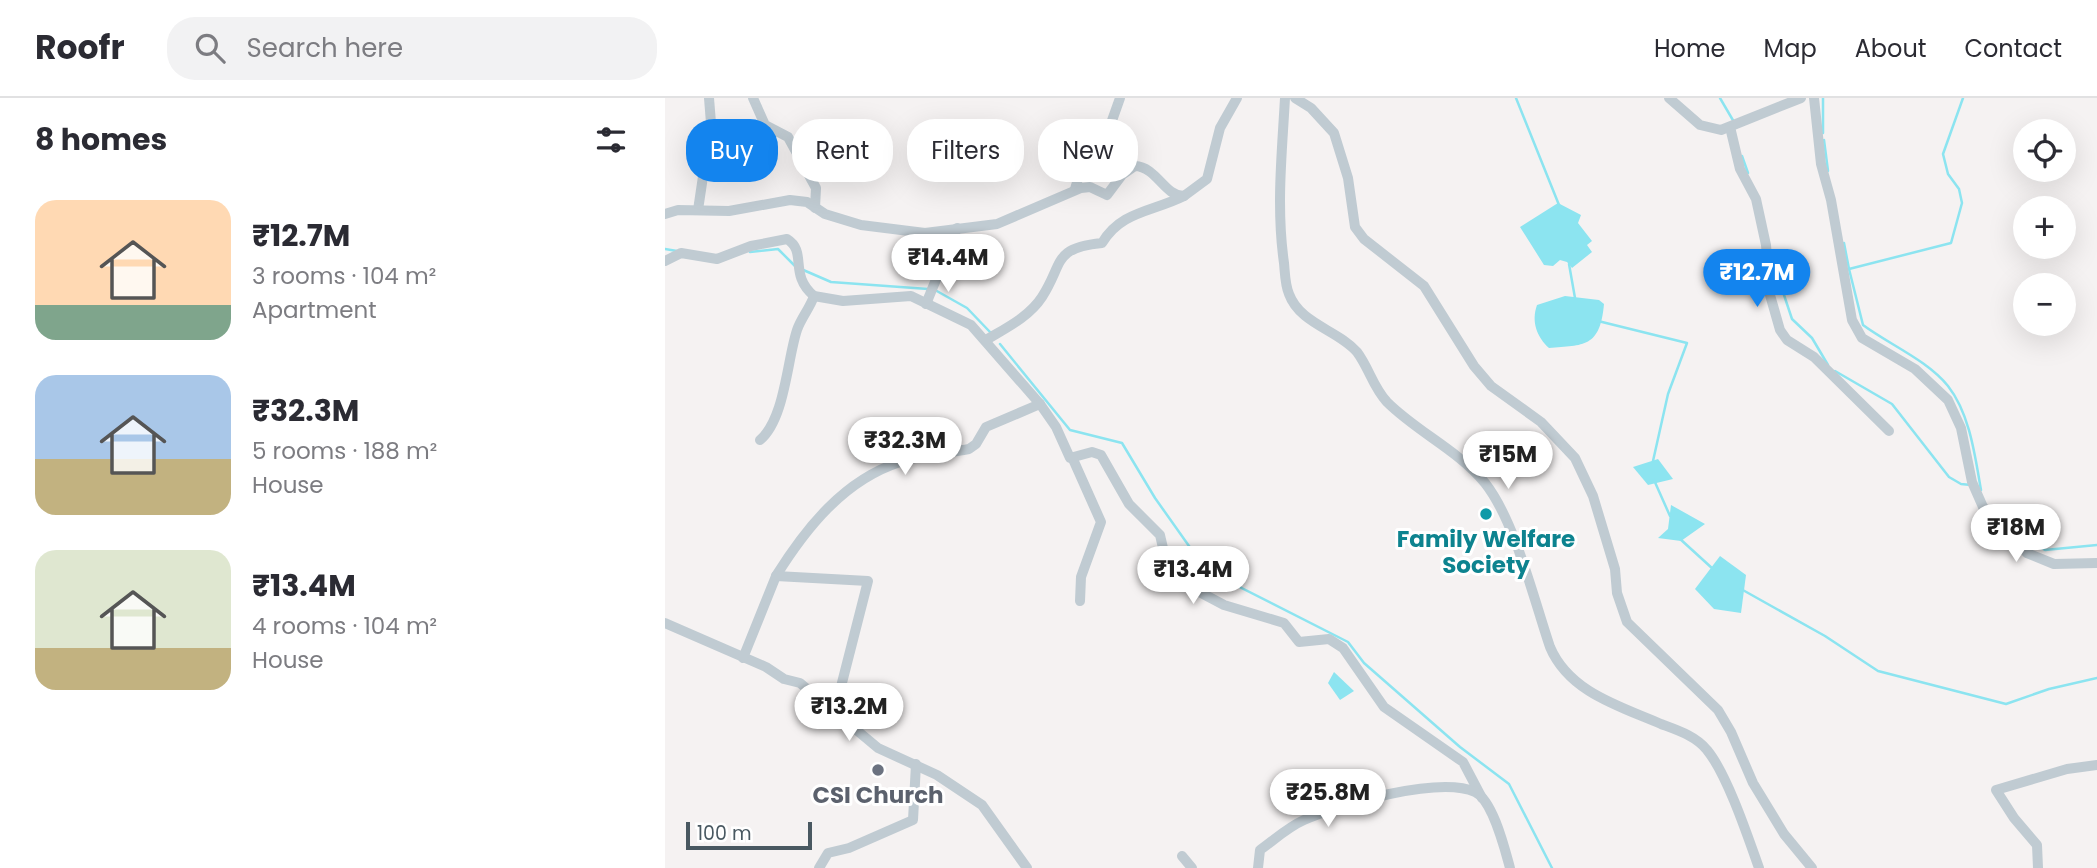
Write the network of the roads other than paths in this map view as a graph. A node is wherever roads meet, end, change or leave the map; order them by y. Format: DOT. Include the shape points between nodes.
graph roads {
  1 [pos="709,98"];
  2 [pos="753,98"];
  3 [pos="1120,98"];
  4 [pos="1237,98"];
  5 [pos="1285,98"];
  6 [pos="1295,98"];
  7 [pos="1669,98"];
  8 [pos="1801,98"];
  9 [pos="1814,98"];
  10 [pos="1733,125"];
  11 [pos="1075,189"];
  12 [pos="1184,196"];
  13 [pos="815,208"];
  14 [pos="698,210"];
  15 [pos="665,214"];
  16 [pos="957,228"];
  17 [pos="665,261"];
  18 [pos="813,295"];
  19 [pos="926,304"];
  20 [pos="986,340"];
  21 [pos="1040,404"];
  22 [pos="1889,431"];
  23 [pos="760,440"];
  24 [pos="1072,457"];
  25 [pos="2097,563"];
  26 [pos="776,576"];
  27 [pos="1080,601"];
  28 [pos="665,623"];
  29 [pos="743,658"];
  30 [pos="834,713"];
  31 [pos="916,764"];
  32 [pos="2097,765"];
  33 [pos="1482,798"];
  34 [pos="1182,856"];
  35 [pos="819,868"];
  36 [pos="1027,868"];
  37 [pos="1192,868"];
  38 [pos="1258,868"];
  39 [pos="1510,868"];
  40 [pos="1759,868"];
  41 [pos="1812,868"];
  42 [pos="2038,868"];
  1 -- 14 [label="street" via="711,123"];
  2 -- 13 [label="street" via="765,125 788,136 816,188"];
  3 -- 11 [label="street" via="1109,129 1082,166"];
  4 -- 12 [label="street" via="1220,128 1206,179"];
  5 -- 40 [label="street" via="1280,215 1288,293 1293,302 1355,351 1389,403 1458,456 1487,486 1517,550 1556,661 1596,696 1685,733 1706,747"];
  6 -- 41 [label="street" via="1334,133 1343,156 1355,227 1364,239 1424,286 1462,351 1483,376 1541,422 1575,458 1594,496 1627,622 1718,710 1753,783 1784,834"];
  7 -- 10 [label="street" via="1700,125 1721,130"];
  8 -- 10 [label="street"];
  9 -- 25 [label="street" via="1821,164 1852,320 1862,338 1915,369 1948,400 1961,428 1983,507 2027,553 2054,564"];
  10 -- 22 [label="street" via="1740,169 1756,199 1770,295 1780,330"];
  11 -- 12 [label="street" via="1087,186 1107,195 1122,175 1140,166 1175,195"];
  11 -- 16 [label="street" via="997,224"];
  12 -- 20 [label="street" via="1132,214 1112,226 1102,243 1079,245 1056,262 1042,296 1023,318"];
  13 -- 14 [label="street" via="790,200 729,211"];
  13 -- 16 [label="street" via="838,219 888,231 925,233"];
  14 -- 15 [label="street"];
  16 -- 19 [label="street"];
  17 -- 18 [label="street" via="681,253 717,259 787,239 798,251 798,276"];
  18 -- 19 [label="street" via="843,300 911,296"];
  18 -- 23 [label="street" via="798,327 772,424"];
  19 -- 20 [label="street" via="971,325"];
  20 -- 21 [label="street"];
  21 -- 24 [label="street"];
  21 -- 26 [label="street" via="986,427 969,449 902,461 870,476 827,507 800,536"];
  24 -- 27 [label="street" via="1101,522 1080,577"];
  24 -- 33 [label="street" via="1092,452 1101,455 1129,504 1160,535 1166,561 1190,587 1224,605 1284,623 1299,642 1329,639 1343,648 1384,707 1463,762"];
  26 -- 29 [label="street"];
  26 -- 30 [label="street" via="868,581"];
  28 -- 29 [label="street"];
  29 -- 30 [label="street" via="800,683"];
  30 -- 31 [label="street" via="879,748"];
  31 -- 35 [label="street" via="913,820 828,853"];
  31 -- 36 [label="street" via="982,805"];
  32 -- 42 [label="street" via="1996,790 2037,845"];
  33 -- 38 [label="street" via="1475,792 1443,787 1396,792 1303,820 1260,850"];
  33 -- 39 [label="street" via="1491,811"];
  34 -- 37 [label="street"];
}
